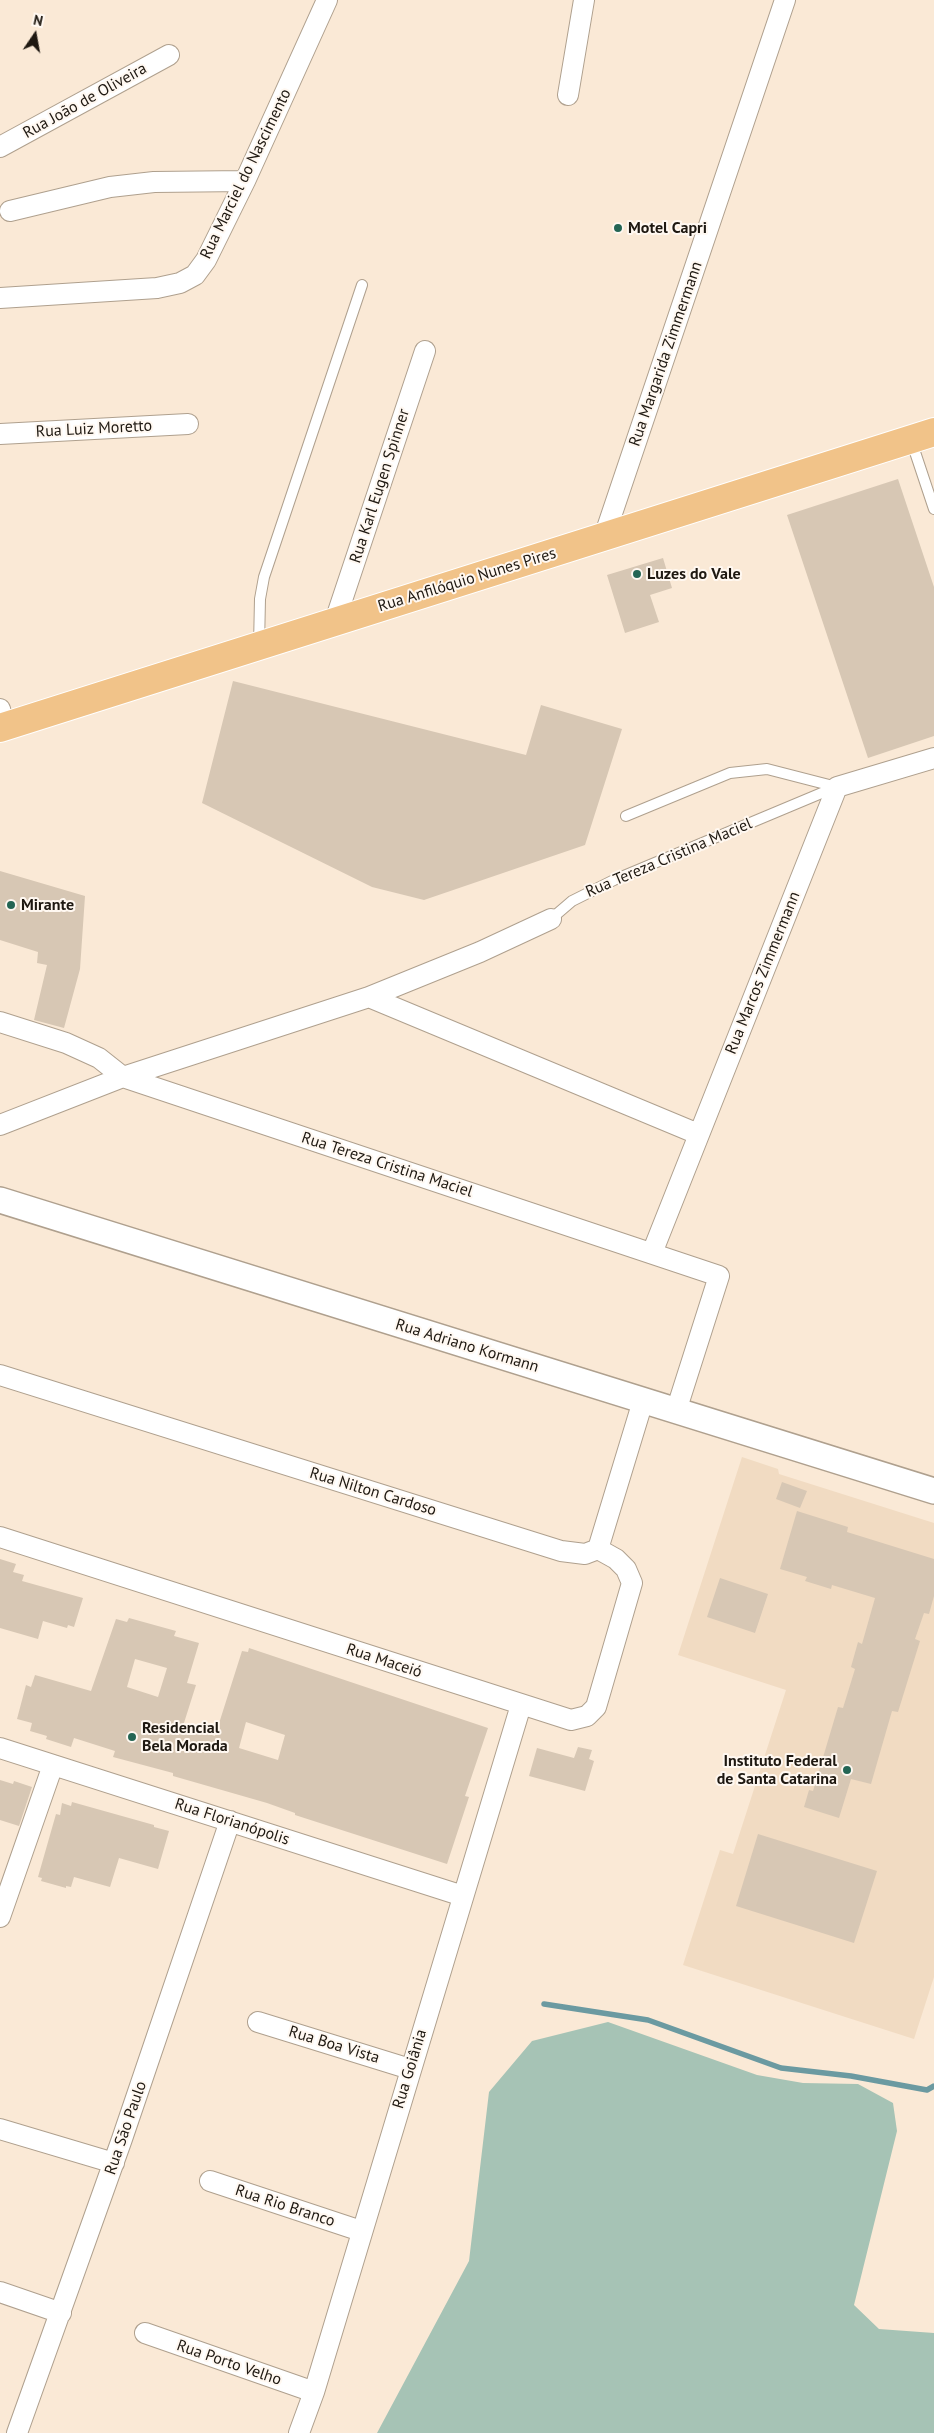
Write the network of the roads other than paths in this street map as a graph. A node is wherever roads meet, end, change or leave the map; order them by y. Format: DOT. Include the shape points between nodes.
graph roads {
  1 [pos="327,0"];
  2 [pos="584,0"];
  3 [pos="785,0"];
  4 [pos="169,56"];
  5 [pos="568,95"];
  6 [pos="0,147"];
  7 [pos="245,181"];
  8 [pos="10,211"];
  9 [pos="362,285"];
  10 [pos="0,298"];
  11 [pos="425,350"];
  12 [pos="188,424"];
  13 [pos="0,434"];
  14 [pos="922,435"];
  15 [pos="934,509"];
  16 [pos="604,537"];
  17 [pos="335,622"];
  18 [pos="259,646"];
  19 [pos="1,721"];
  20 [pos="934,758"];
  21 [pos="837,787"];
  22 [pos="626,816"];
  23 [pos="551,919"];
  24 [pos="369,997"];
  25 [pos="0,1022"];
  26 [pos="123,1077"];
  27 [pos="0,1125"];
  28 [pos="698,1134"];
  29 [pos="0,1200"];
  30 [pos="652,1253"];
  31 [pos="0,1374"];
  32 [pos="643,1401"];
  33 [pos="676,1411"];
  34 [pos="934,1491"];
  35 [pos="0,1537"];
  36 [pos="598,1549"];
  37 [pos="521,1705"];
  38 [pos="0,1748"];
  39 [pos="53,1765"];
  40 [pos="230,1821"];
  41 [pos="463,1896"];
  42 [pos="0,1918"];
  43 [pos="258,2022"];
  44 [pos="410,2069"];
  45 [pos="0,2129"];
  46 [pos="114,2162"];
  47 [pos="210,2181"];
  48 [pos="361,2231"];
  49 [pos="0,2292"];
  50 [pos="61,2312"];
  51 [pos="145,2333"];
  52 [pos="314,2392"];
  53 [pos="18,2433"];
  54 [pos="299,2433"];
  1 -- 7 [label="street, Rua Marciel do Nascimento"];
  2 -- 5 [label="street"];
  3 -- 16 [label="street, Rua Margarida Zimmermann"];
  4 -- 6 [label="street, Rua João de Oliveira"];
  7 -- 8 [label="street" via="154,182 110,187"];
  7 -- 10 [label="street, Rua Marciel do Nascimento" via="206,260 195,276 180,284"];
  9 -- 18 [label="lane" via="264,577"];
  11 -- 17 [label="street, Rua Karl Eugen Spinner"];
  12 -- 13 [label="street, Rua Luiz Moretto"];
  14 -- 15 [label="lane"];
  14 -- 16 [label="main road, Rua Anfilóquio Nunes Pires"];
  16 -- 17 [label="main road, Rua Anfilóquio Nunes Pires"];
  17 -- 18 [label="main road, Rua Anfilóquio Nunes Pires"];
  18 -- 19 [label="main road, Rua Anfilóquio Nunes Pires"];
  20 -- 21 [label="street"];
  21 -- 22 [label="lane" via="768,768 730,773"];
  21 -- 23 [label="lane, Rua Tereza Cristina Maciel" via="614,880 572,901"];
  21 -- 28 [label="street, Rua Marcos Zimmermann"];
  23 -- 24 [label="street, Rua Tereza Cristina Maciel"];
  24 -- 26 [label="street, Rua Tereza Cristina Maciel"];
  24 -- 28 [label="street"];
  25 -- 26 [label="street" via="66,1043 99,1058"];
  26 -- 27 [label="street, Rua Tereza Cristina Maciel"];
  26 -- 30 [label="street, Rua Tereza Cristina Maciel"];
  28 -- 30 [label="street, Rua Marcos Zimmermann"];
  29 -- 32 [label="street, Rua Adriano Kormann"];
  30 -- 33 [label="street, Rua Tereza Cristina Maciel" via="719,1276"];
  31 -- 36 [label="street, Rua Nilton Cardoso" via="561,1551 585,1554"];
  32 -- 33 [label="street, Rua Adriano Kormann"];
  32 -- 36 [label="street"];
  33 -- 34 [label="street, Rua Adriano Kormann"];
  35 -- 37 [label="street, Rua Maceió"];
  36 -- 37 [label="street, Rua Maceió" via="626,1569 632,1583 596,1707 586,1716 571,1720"];
  37 -- 41 [label="street, Rua Goiânia"];
  38 -- 39 [label="street, Rua Florianópolis"];
  39 -- 40 [label="street, Rua Florianópolis"];
  39 -- 42 [label="street"];
  40 -- 41 [label="street, Rua Florianópolis"];
  40 -- 46 [label="street, Rua São Paulo"];
  41 -- 44 [label="street, Rua Goiânia"];
  43 -- 44 [label="street, Rua Boa Vista"];
  44 -- 48 [label="street, Rua Goiânia"];
  45 -- 46 [label="street"];
  46 -- 50 [label="street, Rua São Paulo"];
  47 -- 48 [label="street, Rua Rio Branco"];
  48 -- 52 [label="street, Rua Goiânia"];
  49 -- 50 [label="street"];
  50 -- 53 [label="street, Rua São Paulo"];
  51 -- 52 [label="street, Rua Porto Velho"];
  52 -- 54 [label="street, Rua Goiânia"];
}
